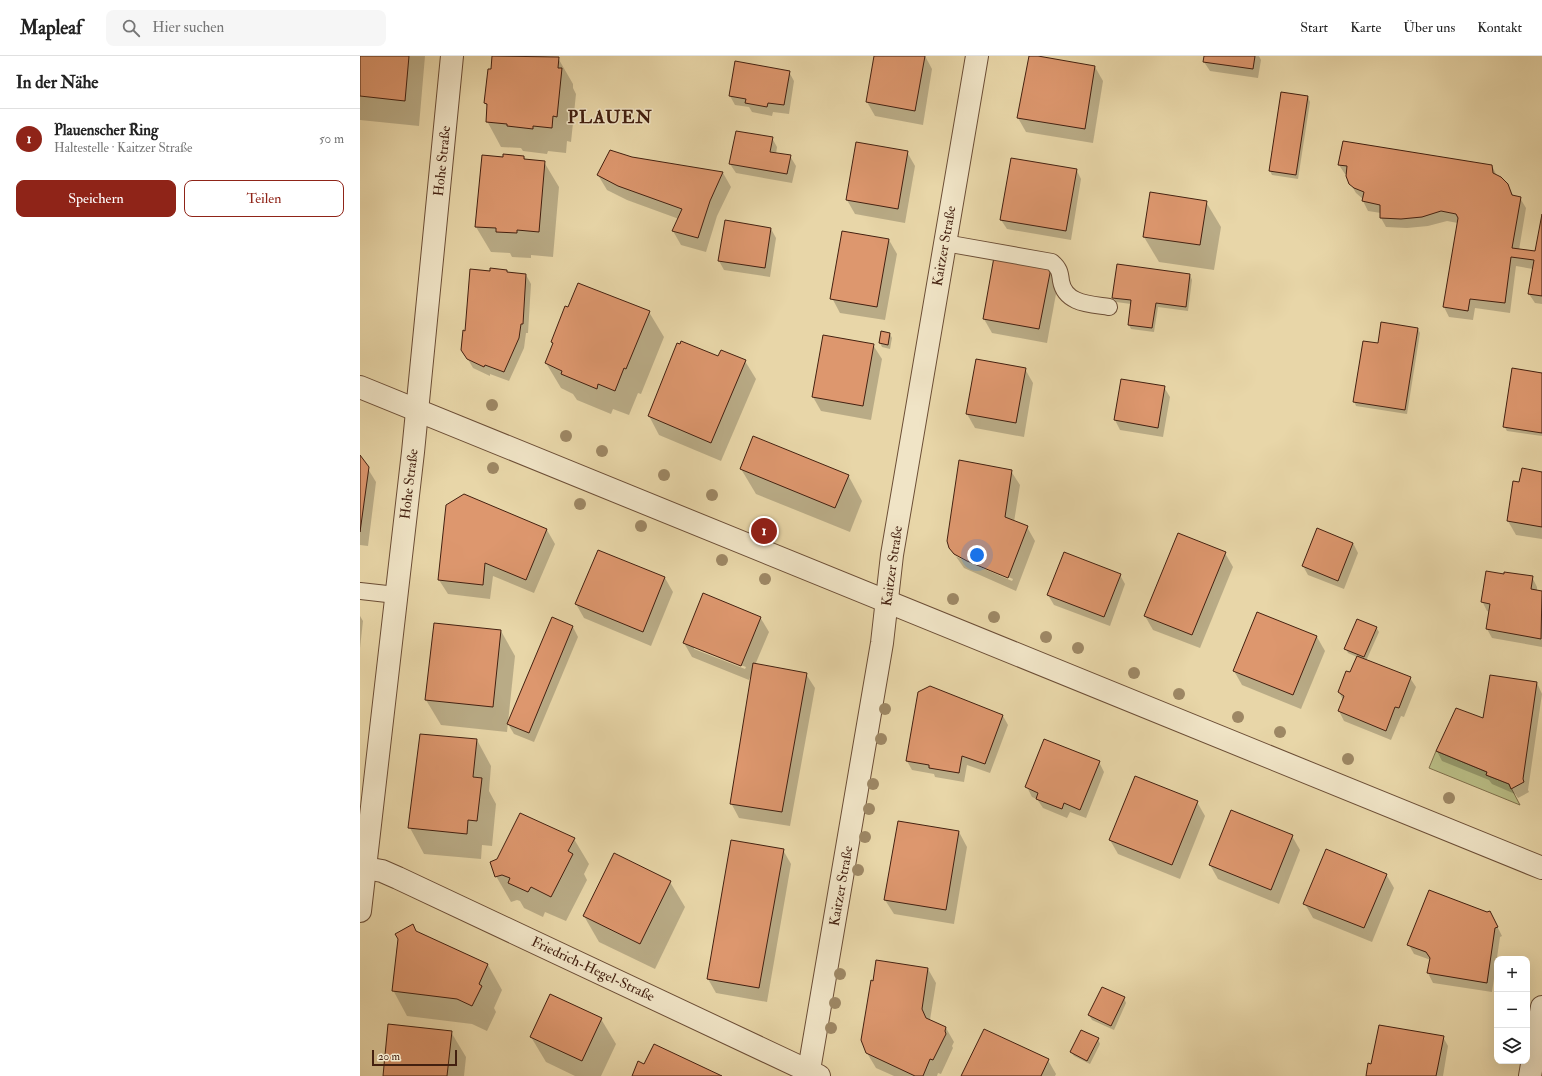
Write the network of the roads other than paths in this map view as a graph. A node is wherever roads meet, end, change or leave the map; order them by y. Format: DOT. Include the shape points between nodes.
graph roads {
  1 [pos="452,56"];
  2 [pos="977,56"];
  3 [pos="945,242"];
  4 [pos="1109,307"];
  5 [pos="360,387"];
  6 [pos="417,411"];
  7 [pos="360,591"];
  8 [pos="396,595"];
  9 [pos="887,601"];
  10 [pos="365,868"];
  11 [pos="1542,868"];
  12 [pos="360,911"];
  13 [pos="1542,1007"];
  14 [pos="812,1074"];
  15 [pos="1530,1076"];
  1 -- 6 [label="street, Hohe Straße"];
  2 -- 3 [label="street, Kaitzer Straße"];
  3 -- 4 [label="lane" via="1052,262 1058,266 1063,288 1069,297 1079,302"];
  3 -- 9 [label="street, Kaitzer Straße" via="892,555"];
  5 -- 6 [label="street"];
  6 -- 8 [label="street, Hohe Straße"];
  6 -- 9 [label="street"];
  7 -- 8 [label="lane"];
  8 -- 10 [label="street, Hohe Straße"];
  9 -- 11 [label="street"];
  9 -- 14 [label="street, Kaitzer Straße"];
  10 -- 12 [label="street, Hohe Straße"];
  10 -- 14 [label="street, Friedrich-Hegel-Straße" via="382,871 398,878"];
  13 -- 15 [label="street"];
}
